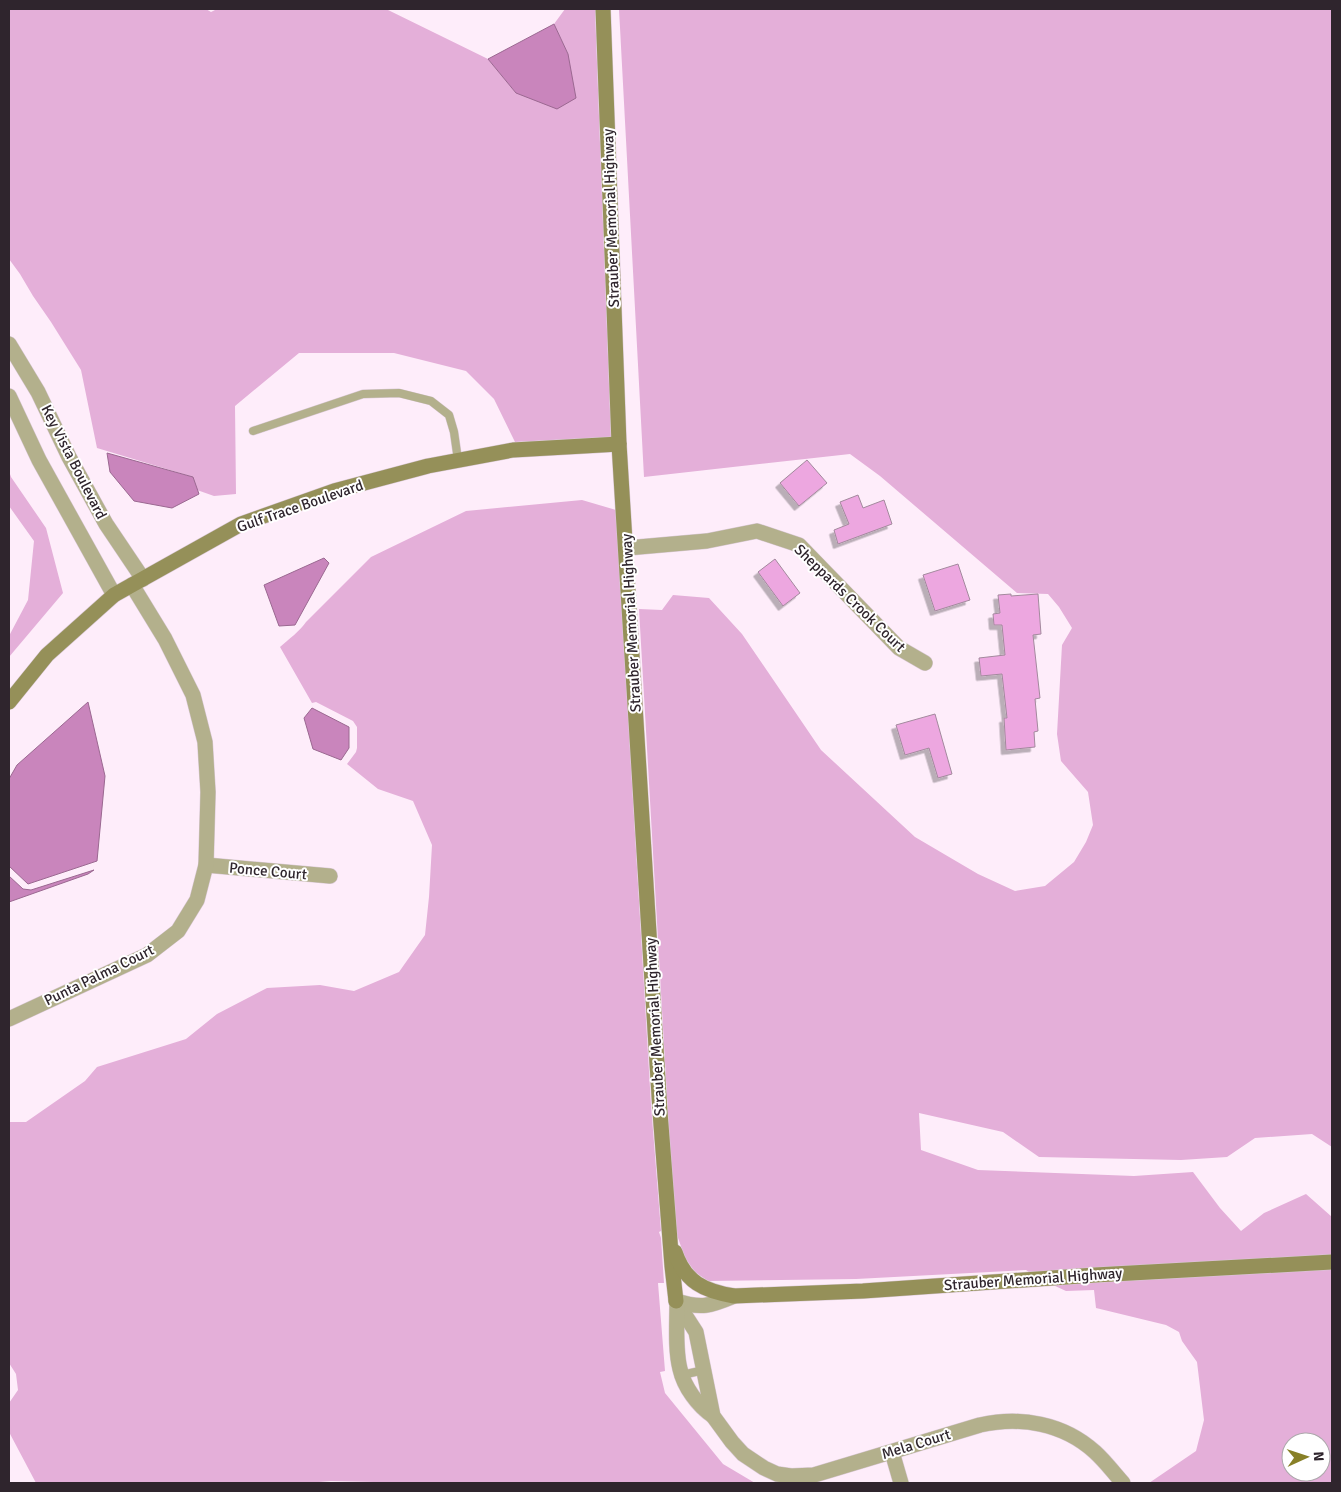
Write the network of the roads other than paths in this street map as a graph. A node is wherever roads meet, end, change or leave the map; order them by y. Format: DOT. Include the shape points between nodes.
graph roads {
  1 [pos="603,9"];
  2 [pos="9,344"];
  3 [pos="9,396"];
  4 [pos="253,431"];
  5 [pos="620,444"];
  6 [pos="458,460"];
  7 [pos="627,548"];
  8 [pos="138,582"];
  9 [pos="114,595"];
  10 [pos="925,663"];
  11 [pos="9,702"];
  12 [pos="206,865"];
  13 [pos="330,876"];
  14 [pos="9,1019"];
  15 [pos="669,1236"];
  16 [pos="1332,1262"];
  17 [pos="734,1296"];
  18 [pos="676,1301"];
  19 [pos="708,1306"];
  20 [pos="696,1332"];
  21 [pos="704,1370"];
  22 [pos="682,1375"];
  23 [pos="713,1416"];
  24 [pos="892,1452"];
  25 [pos="901,1483"];
  26 [pos="1123,1483"];
  1 -- 5 [label="street, Strauber Memorial Highway"];
  2 -- 8 [label="street, Key Vista Boulevard" via="38,392 69,457"];
  3 -- 9 [label="street, Key Vista Boulevard" via="39,460"];
  4 -- 6 [label="lane" via="363,394 399,393 432,401 449,415"];
  5 -- 6 [label="street, Gulf Trace Boulevard" via="513,450"];
  5 -- 7 [label="street, Strauber Memorial Highway"];
  6 -- 8 [label="street, Gulf Trace Boulevard" via="334,491 241,524"];
  7 -- 10 [label="street, Sheppards Crook Court" via="707,541 757,531 799,545 899,648"];
  7 -- 15 [label="street, Strauber Memorial Highway"];
  8 -- 9 [label="street, Gulf Trace Boulevard"];
  8 -- 12 [label="street, Punta Palma Court" via="193,695 204,742 208,792"];
  9 -- 11 [label="street, Gulf Trace Boulevard" via="47,655"];
  12 -- 13 [label="street, Ponce Court"];
  12 -- 14 [label="street, Punta Palma Court" via="197,900 178,932 147,955"];
  15 -- 17 [label="street, Strauber Memorial Highway" via="688,1277 718,1293"];
  15 -- 18 [label="street, Strauber Memorial Highway"];
  16 -- 17 [label="street, Strauber Memorial Highway"];
  17 -- 19 [label="street, Strauber Memorial Highway"];
  18 -- 19 [label="street, Strauber Memorial Highway"];
  18 -- 20 [label="street, Mela Court"];
  18 -- 22 [label="street, Mela Court"];
  19 -- 20 [label="street"];
  20 -- 21 [label="street, Mela Court"];
  21 -- 22 [label="lane"];
  21 -- 23 [label="street, Mela Court"];
  22 -- 23 [label="street, Mela Court" via="697,1402"];
  23 -- 24 [label="street, Mela Court" via="743,1454 778,1474 814,1475"];
  24 -- 25 [label="street"];
  24 -- 26 [label="street, Mela Court" via="980,1424 1033,1422 1062,1431 1084,1443"];
}
